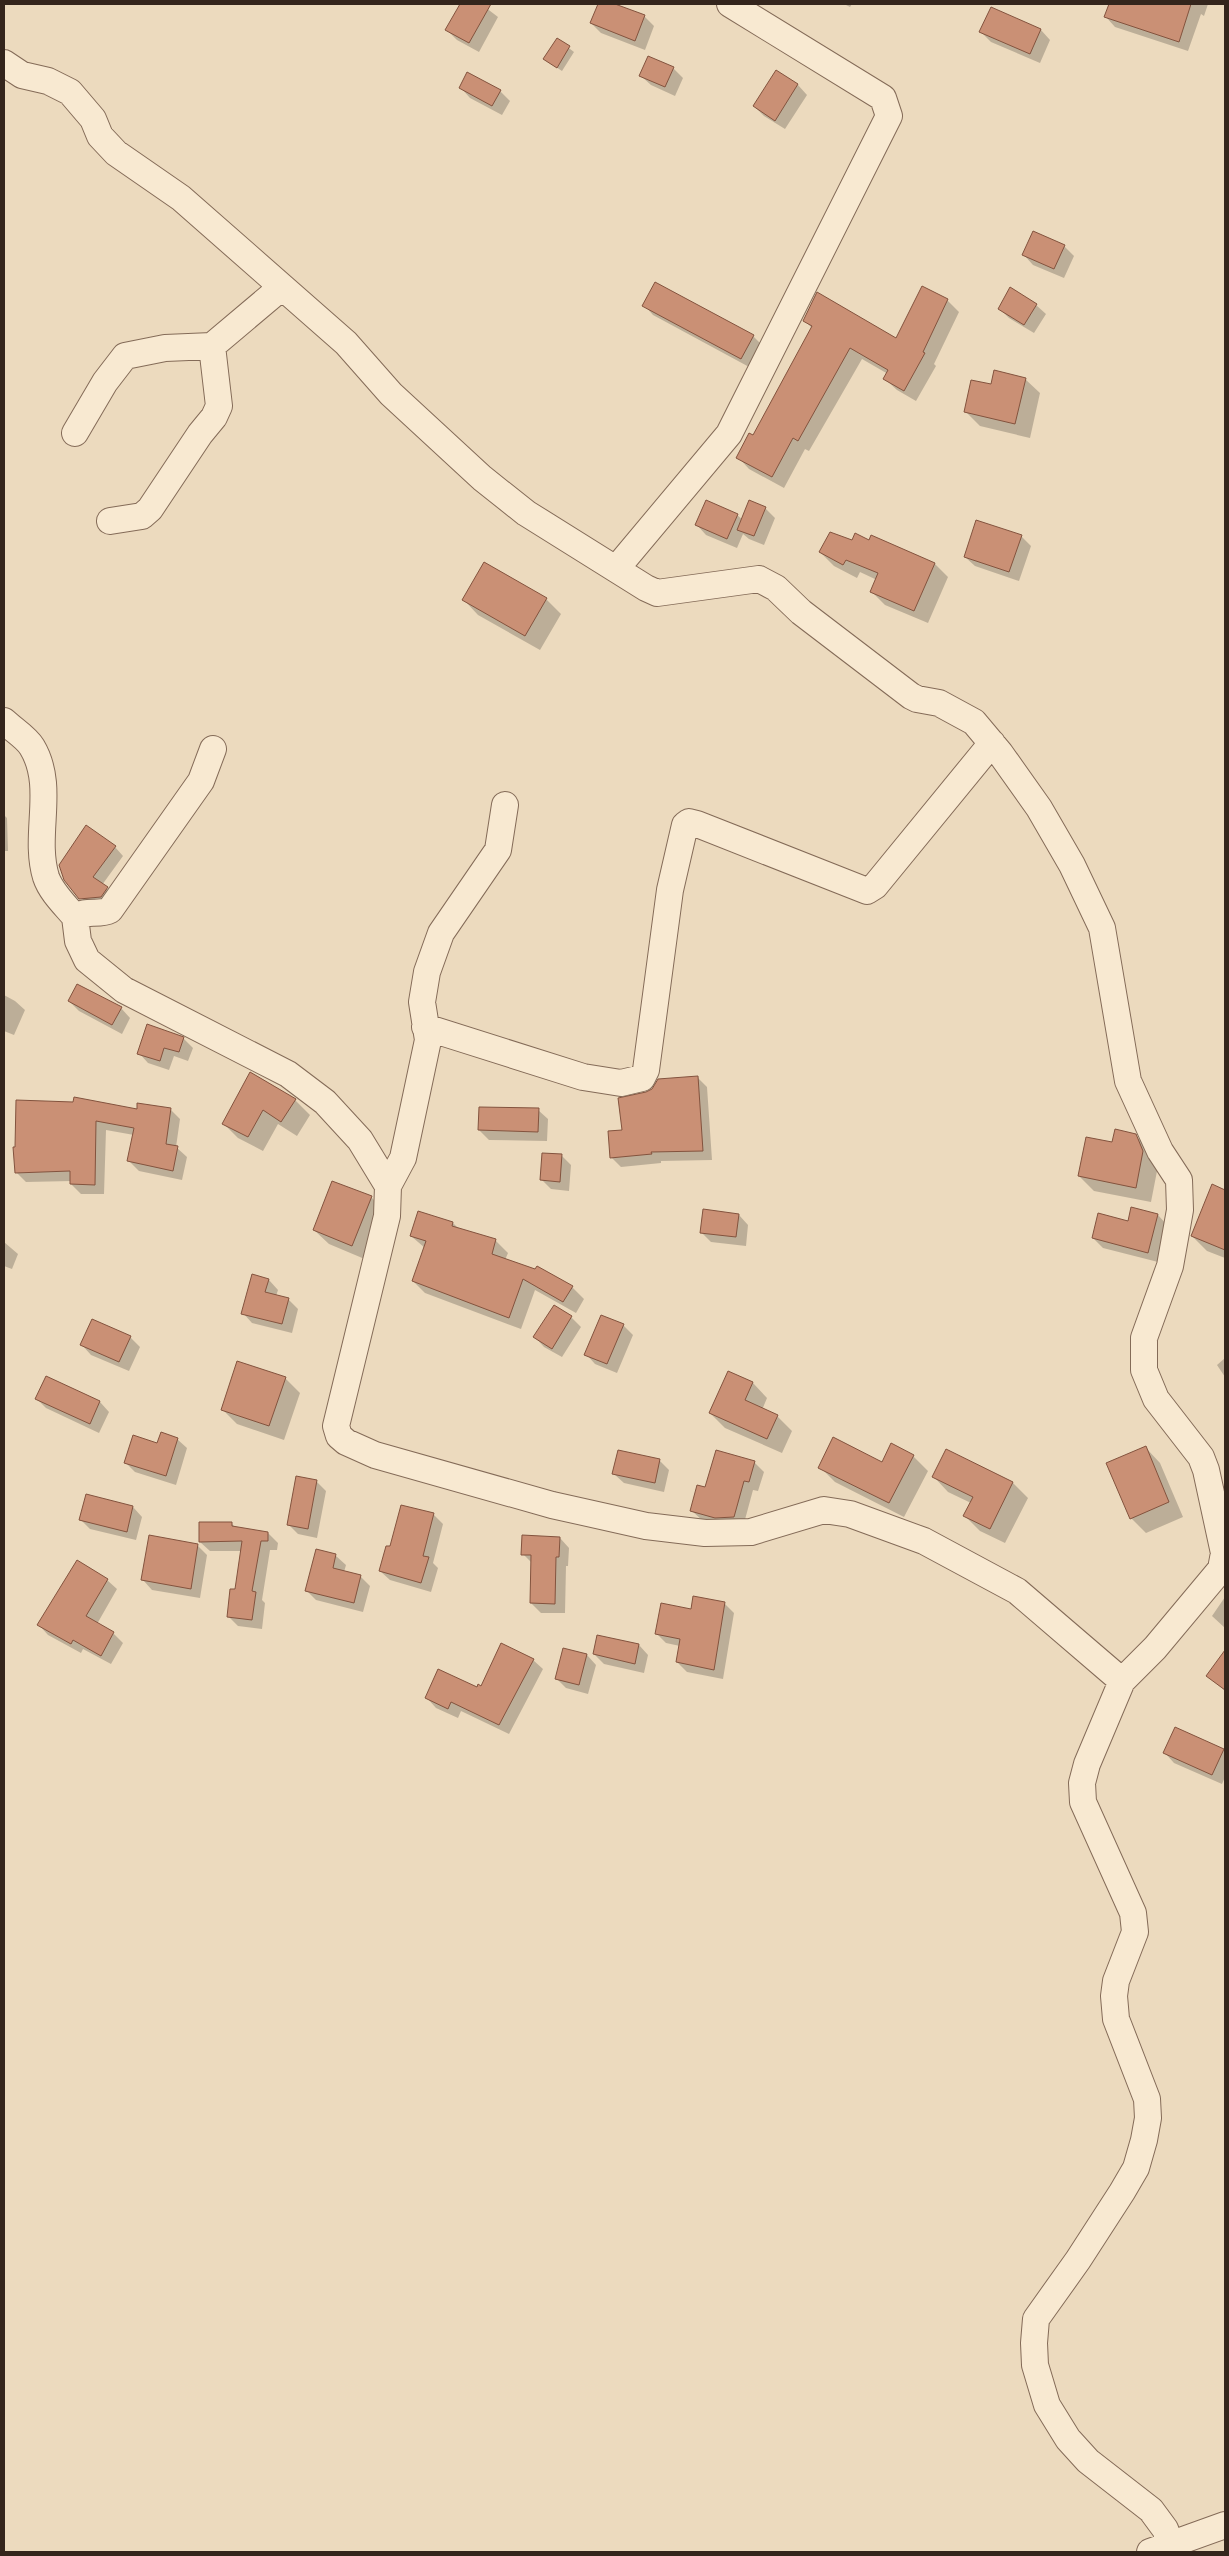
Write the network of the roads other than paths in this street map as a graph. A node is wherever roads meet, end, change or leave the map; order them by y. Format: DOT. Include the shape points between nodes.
graph roads {
  1 [pos="730,4"];
  2 [pos="4,63"];
  3 [pos="282,287"];
  4 [pos="212,346"];
  5 [pos="75,433"];
  6 [pos="110,521"];
  7 [pos="616,569"];
  8 [pos="4,721"];
  9 [pos="992,743"];
  10 [pos="213,749"];
  11 [pos="505,805"];
  12 [pos="75,917"];
  13 [pos="425,1027"];
  14 [pos="388,1186"];
  15 [pos="1122,1681"];
  16 [pos="1225,2525"];
  17 [pos="1161,2548"];
  1 -- 7 [label="street" via="883,98 889,116 729,434"];
  2 -- 3 [label="street" via="22,75 48,81 70,92 93,119 100,136 116,153 181,198"];
  3 -- 4 [label="street"];
  3 -- 7 [label="street" via="346,343 391,394 482,478 526,513"];
  4 -- 5 [label="street" via="165,348 125,356 105,382"];
  4 -- 6 [label="street" via="219,406 214,417 150,509 142,516"];
  7 -- 9 [label="street" via="657,593 759,580 776,588 801,612 911,696 939,703 966,717"];
  8 -- 12 [label="street" via="31,746 39,762 44,777 41,836 46,878"];
  9 -- 13 [label="street" via="867,892 697,824 689,822 684,826 670,890 646,1070 642,1078 621,1083 583,1077"];
  9 -- 15 [label="street" via="1039,808 1072,864 1102,928 1128,1081 1160,1151 1179,1180 1180,1210 1170,1266 1144,1338 1144,1370 1156,1399 1201,1457 1224,1553 1221,1569 1207,1589"];
  10 -- 12 [label="street" via="201,781 110,910"];
  11 -- 13 [label="street" via="498,850 434,947 423,991"];
  12 -- 14 [label="street" via="78,941 87,960 124,990 288,1074 318,1096 360,1140"];
  13 -- 14 [label="street" via="428,1040 411,1126 403,1158"];
  14 -- 15 [label="street" via="387,1216 336,1426 339,1436 346,1442 428,1472 646,1526 705,1533 751,1532 824,1510 850,1514 924,1541 1017,1591"];
  15 -- 17 [label="street" via="1087,1764 1082,1783 1083,1802 1133,1913 1134,1932 1116,1981 1114,1996 1116,2020 1147,2099 1148,2118 1136,2168 1036,2319 1034,2343 1035,2365 1047,2405 1068,2439 1088,2460 1151,2510 1165,2529"];
  16 -- 17 [label="street"];
}
